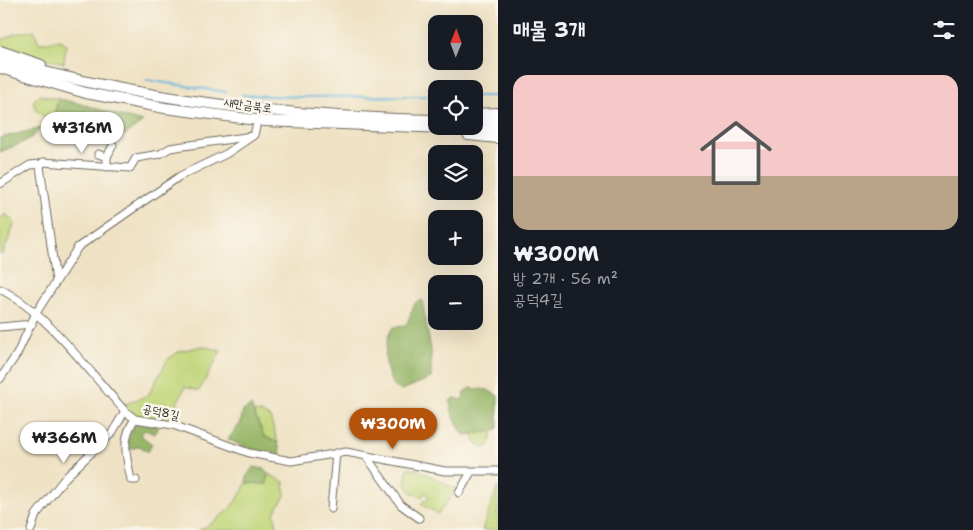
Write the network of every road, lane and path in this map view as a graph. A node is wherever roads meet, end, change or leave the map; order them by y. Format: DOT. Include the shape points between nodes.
graph roads {
  1 [pos="0,51"];
  2 [pos="0,60"];
  3 [pos="0,68"];
  4 [pos="0,73"];
  5 [pos="23,76"];
  6 [pos="92,82"];
  7 [pos="498,113"];
  8 [pos="483,114"];
  9 [pos="428,116"];
  10 [pos="428,120"];
  11 [pos="483,121"];
  12 [pos="498,122"];
  13 [pos="382,123"];
  14 [pos="256,127"];
  15 [pos="498,130"];
  16 [pos="254,135"];
  17 [pos="498,138"];
  18 [pos="113,145"];
  19 [pos="98,154"];
  20 [pos="107,157"];
  21 [pos="41,164"];
  22 [pos="107,167"];
  23 [pos="0,184"];
  24 [pos="56,281"];
  25 [pos="0,289"];
  26 [pos="36,313"];
  27 [pos="32,324"];
  28 [pos="0,327"];
  29 [pos="0,379"];
  30 [pos="124,411"];
  31 [pos="135,419"];
  32 [pos="336,453"];
  33 [pos="366,456"];
  34 [pos="498,471"];
  35 [pos="472,472"];
  36 [pos="136,480"];
  37 [pos="459,493"];
  38 [pos="331,509"];
  39 [pos="419,518"];
  40 [pos="31,530"];
  1 -- 6 [label="highway"];
  2 -- 6 [label="highway, 새만금북로"];
  3 -- 5 [label="highway, 새만금북로"];
  4 -- 5 [label="highway"];
  5 -- 13 [label="highway, 새만금북로" via="86,93 165,108 264,121"];
  6 -- 13 [label="highway, 새만금북로" via="266,111"];
  7 -- 8 [label="highway"];
  9 -- 13 [label="highway"];
  10 -- 13 [label="highway, 새만금북로"];
  11 -- 12 [label="highway"];
  13 -- 15 [label="highway, 새만금북로"];
  13 -- 17 [label="highway"];
  14 -- 16 [label="street"];
  16 -- 22 [label="street" via="170,148 160,154 136,158 130,168"];
  16 -- 24 [label="street" via="226,154 180,176 78,247"];
  18 -- 20 [label="street"];
  19 -- 20 [label="street"];
  20 -- 22 [label="street"];
  21 -- 22 [label="street"];
  21 -- 23 [label="street" via="30,165"];
  21 -- 24 [label="street"];
  24 -- 26 [label="street"];
  25 -- 26 [label="street, 공덕8길"];
  26 -- 27 [label="street"];
  26 -- 30 [label="street, 공덕8길"];
  27 -- 28 [label="street"];
  27 -- 29 [label="street" via="18,354"];
  30 -- 31 [label="street, 공덕8길"];
  30 -- 40 [label="street" via="112,433 65,478 36,516"];
  31 -- 32 [label="street, 공덕8길" via="173,425 249,454 291,461"];
  31 -- 36 [label="street" via="125,440 131,480"];
  32 -- 33 [label="street, 공덕8길"];
  32 -- 38 [label="street"];
  33 -- 35 [label="street, 공덕8길" via="445,471"];
  33 -- 39 [label="street" via="401,505"];
  34 -- 35 [label="street, 공덕8길"];
  35 -- 37 [label="street"];
}
